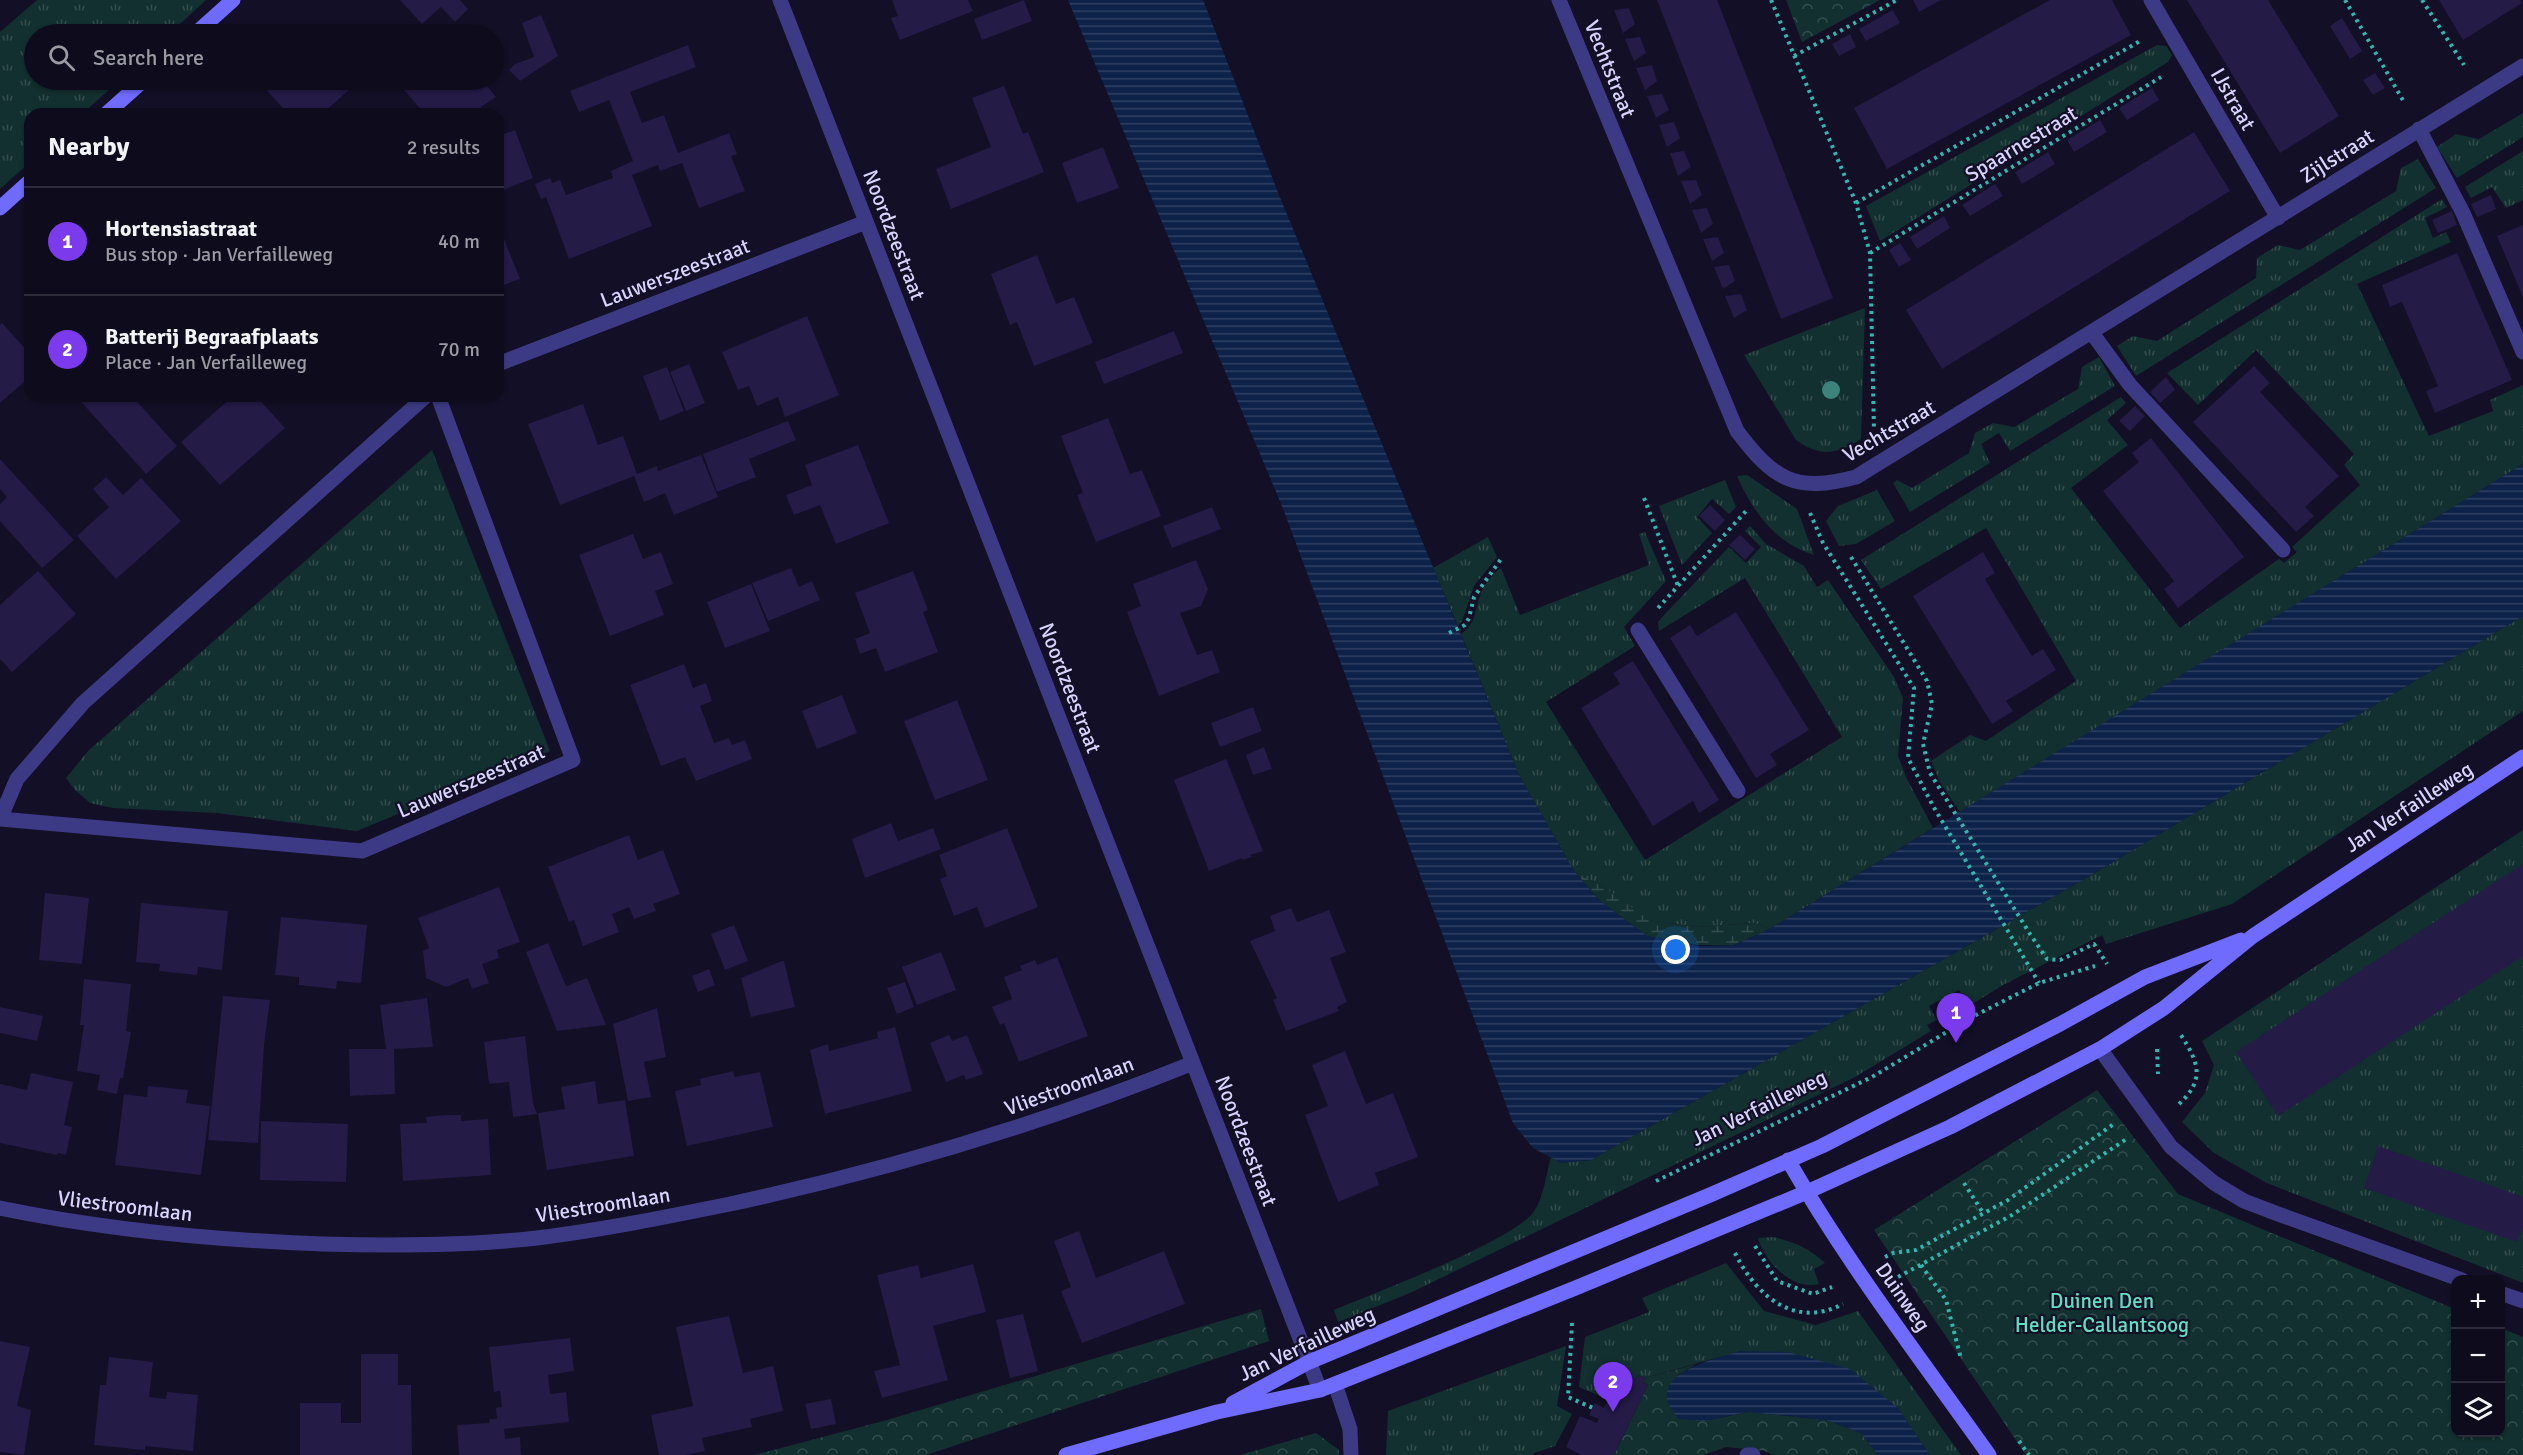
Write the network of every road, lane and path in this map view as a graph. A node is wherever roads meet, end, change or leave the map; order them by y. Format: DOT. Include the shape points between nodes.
graph roads {
  1 [pos="233,0"];
  2 [pos="780,0"];
  3 [pos="1559,0"];
  4 [pos="1772,0"];
  5 [pos="1897,0"];
  6 [pos="2151,0"];
  7 [pos="2345,0"];
  8 [pos="2422,0"];
  9 [pos="206,24"];
  10 [pos="2166,26"];
  11 [pos="1794,56"];
  12 [pos="2187,61"];
  13 [pos="2523,66"];
  14 [pos="133,90"];
  15 [pos="2480,92"];
  16 [pos="113,108"];
  17 [pos="2419,129"];
  18 [pos="24,187"];
  19 [pos="1856,203"];
  20 [pos="0,208"];
  21 [pos="2278,218"];
  22 [pos="866,222"];
  23 [pos="1870,253"];
  24 [pos="2092,333"];
  25 [pos="2523,352"];
  26 [pos="504,362"];
  27 [pos="419,402"];
  28 [pos="440,402"];
  29 [pos="1874,466"];
  30 [pos="1797,482"];
  31 [pos="1644,498"];
  32 [pos="1746,512"];
  33 [pos="2283,550"];
  34 [pos="1851,557"];
  35 [pos="1501,559"];
  36 [pos="1678,586"];
  37 [pos="1638,630"];
  38 [pos="1449,633"];
  39 [pos="2523,758"];
  40 [pos="1738,791"];
  41 [pos="0,819"];
  42 [pos="2253,936"];
  43 [pos="2106,963"];
  44 [pos="2145,977"];
  45 [pos="2039,983"];
  46 [pos="2164,1008"];
  47 [pos="2144,1021"];
  48 [pos="2100,1049"];
  49 [pos="1193,1063"];
  50 [pos="2141,1105"];
  51 [pos="2153,1121"];
  52 [pos="1788,1160"];
  53 [pos="1653,1182"];
  54 [pos="1964,1184"];
  55 [pos="1807,1192"];
  56 [pos="0,1208"];
  57 [pos="1983,1213"];
  58 [pos="1742,1218"];
  59 [pos="1722,1226"];
  60 [pos="1921,1265"];
  61 [pos="1859,1270"];
  62 [pos="2451,1276"];
  63 [pos="1573,1290"];
  64 [pos="1872,1290"];
  65 [pos="2505,1295"];
  66 [pos="2523,1301"];
  67 [pos="1309,1362"];
  68 [pos="1967,1368"];
  69 [pos="1335,1384"];
  70 [pos="1320,1390"];
  71 [pos="1593,1408"];
  72 [pos="1217,1412"];
  73 [pos="2015,1436"];
  74 [pos="1066,1455"];
  75 [pos="1351,1455"];
  76 [pos="1746,1455"];
  77 [pos="1753,1455"];
  78 [pos="1989,1455"];
  79 [pos="2029,1455"];
  1 -- 9 [label="street"];
  2 -- 22 [label="street, Noordzeestraat"];
  3 -- 30 [label="street, Vechtstraat" via="1737,431 1767,468"];
  4 -- 11 [label="path"];
  5 -- 11 [label="path"];
  6 -- 10 [label="street, IJstraat"];
  7 -- 17 [label="path"];
  8 -- 15 [label="path"];
  10 -- 12 [label="street, IJstraat"];
  10 -- 19 [label="path"];
  11 -- 19 [label="path"];
  12 -- 21 [label="street, IJstraat"];
  12 -- 23 [label="path, Spaarnestraat"];
  13 -- 15 [label="street, Zijlstraat"];
  14 -- 16 [label="street"];
  15 -- 17 [label="street, Zijlstraat"];
  17 -- 21 [label="street, Zijlstraat"];
  17 -- 25 [label="street" via="2463,213"];
  18 -- 20 [label="street"];
  19 -- 23 [label="path"];
  21 -- 24 [label="street, Vechtstraat"];
  22 -- 26 [label="street, Lauwerszeestraat"];
  22 -- 49 [label="street, Noordzeestraat"];
  23 -- 29 [label="path"];
  24 -- 29 [label="street, Vechtstraat"];
  24 -- 33 [label="street" via="2130,385"];
  27 -- 41 [label="street, Lauwerszeestraat" via="83,703 17,779"];
  28 -- 41 [label="street, Lauwerszeestraat" via="573,760 362,851"];
  29 -- 30 [label="street, Vechtstraat" via="1856,477 1828,484"];
  30 -- 45 [label="path" via="1823,543 1914,688 1908,758"];
  31 -- 36 [label="path"];
  32 -- 36 [label="path"];
  34 -- 43 [label="path" via="1927,681 1932,704 1923,744 1930,773 2030,934 2047,959 2060,960 2094,944"];
  35 -- 38 [label="path" via="1474,597 1465,625"];
  36 -- 37 [label="path"];
  37 -- 40 [label="street"];
  39 -- 42 [label="street, Jan Verfailleweg"];
  42 -- 44 [label="street, Jan Verfailleweg"];
  42 -- 46 [label="street, Jan Verfailleweg"];
  43 -- 44 [label="path, Jan Verfailleweg" via="2131,955"];
  43 -- 45 [label="path, Jan Verfailleweg"];
  44 -- 52 [label="street, Jan Verfailleweg" via="1988,1062"];
  45 -- 53 [label="path, Jan Verfailleweg" via="1970,1018 1872,1077"];
  46 -- 47 [label="street, Jan Verfailleweg"];
  46 -- 51 [label="path" via="2194,1056 2197,1076 2186,1097"];
  47 -- 48 [label="street, Jan Verfailleweg"];
  47 -- 50 [label="path" via="2161,1045 2157,1047 2159,1082 2164,1090"];
  48 -- 50 [label="street"];
  48 -- 55 [label="street, Jan Verfailleweg" via="1950,1127"];
  49 -- 56 [label="street, Vliestroomlaan" via="1100,1100 958,1147 823,1184 661,1219 536,1238 402,1246 240,1241 71,1223"];
  49 -- 67 [label="street, Noordzeestraat"];
  50 -- 51 [label="street"];
  50 -- 57 [label="path" via="2008,1200"];
  51 -- 60 [label="path" via="2012,1215"];
  51 -- 62 [label="street" via="2171,1147 2189,1163 2244,1201"];
  52 -- 55 [label="street, Duinweg"];
  52 -- 67 [label="street, Jan Verfailleweg"];
  54 -- 57 [label="path"];
  55 -- 58 [label="street, Jan Verfailleweg"];
  55 -- 61 [label="street, Duinweg"];
  57 -- 61 [label="path" via="1916,1250 1893,1253"];
  58 -- 59 [label="street, Jan Verfailleweg"];
  58 -- 61 [label="path" via="1758,1253 1777,1281 1813,1294"];
  59 -- 63 [label="street, Jan Verfailleweg"];
  59 -- 64 [label="path" via="1742,1268 1765,1296 1780,1304 1819,1314"];
  60 -- 64 [label="path"];
  60 -- 68 [label="path, Duinweg" via="1946,1300 1960,1358"];
  61 -- 64 [label="street, Duinweg"];
  63 -- 69 [label="street, Jan Verfailleweg"];
  63 -- 71 [label="path" via="1568,1397"];
  64 -- 78 [label="street, Duinweg"];
  65 -- 66 [label="street"];
  67 -- 70 [label="street, Noordzeestraat"];
  67 -- 72 [label="street, Jan Verfailleweg"];
  69 -- 70 [label="street, Jan Verfailleweg"];
  69 -- 75 [label="street" via="1350,1429"];
  70 -- 72 [label="street, Jan Verfailleweg"];
  72 -- 74 [label="street, Jan Verfailleweg"];
  73 -- 79 [label="path"];
  76 -- 77 [label="street"];
}
